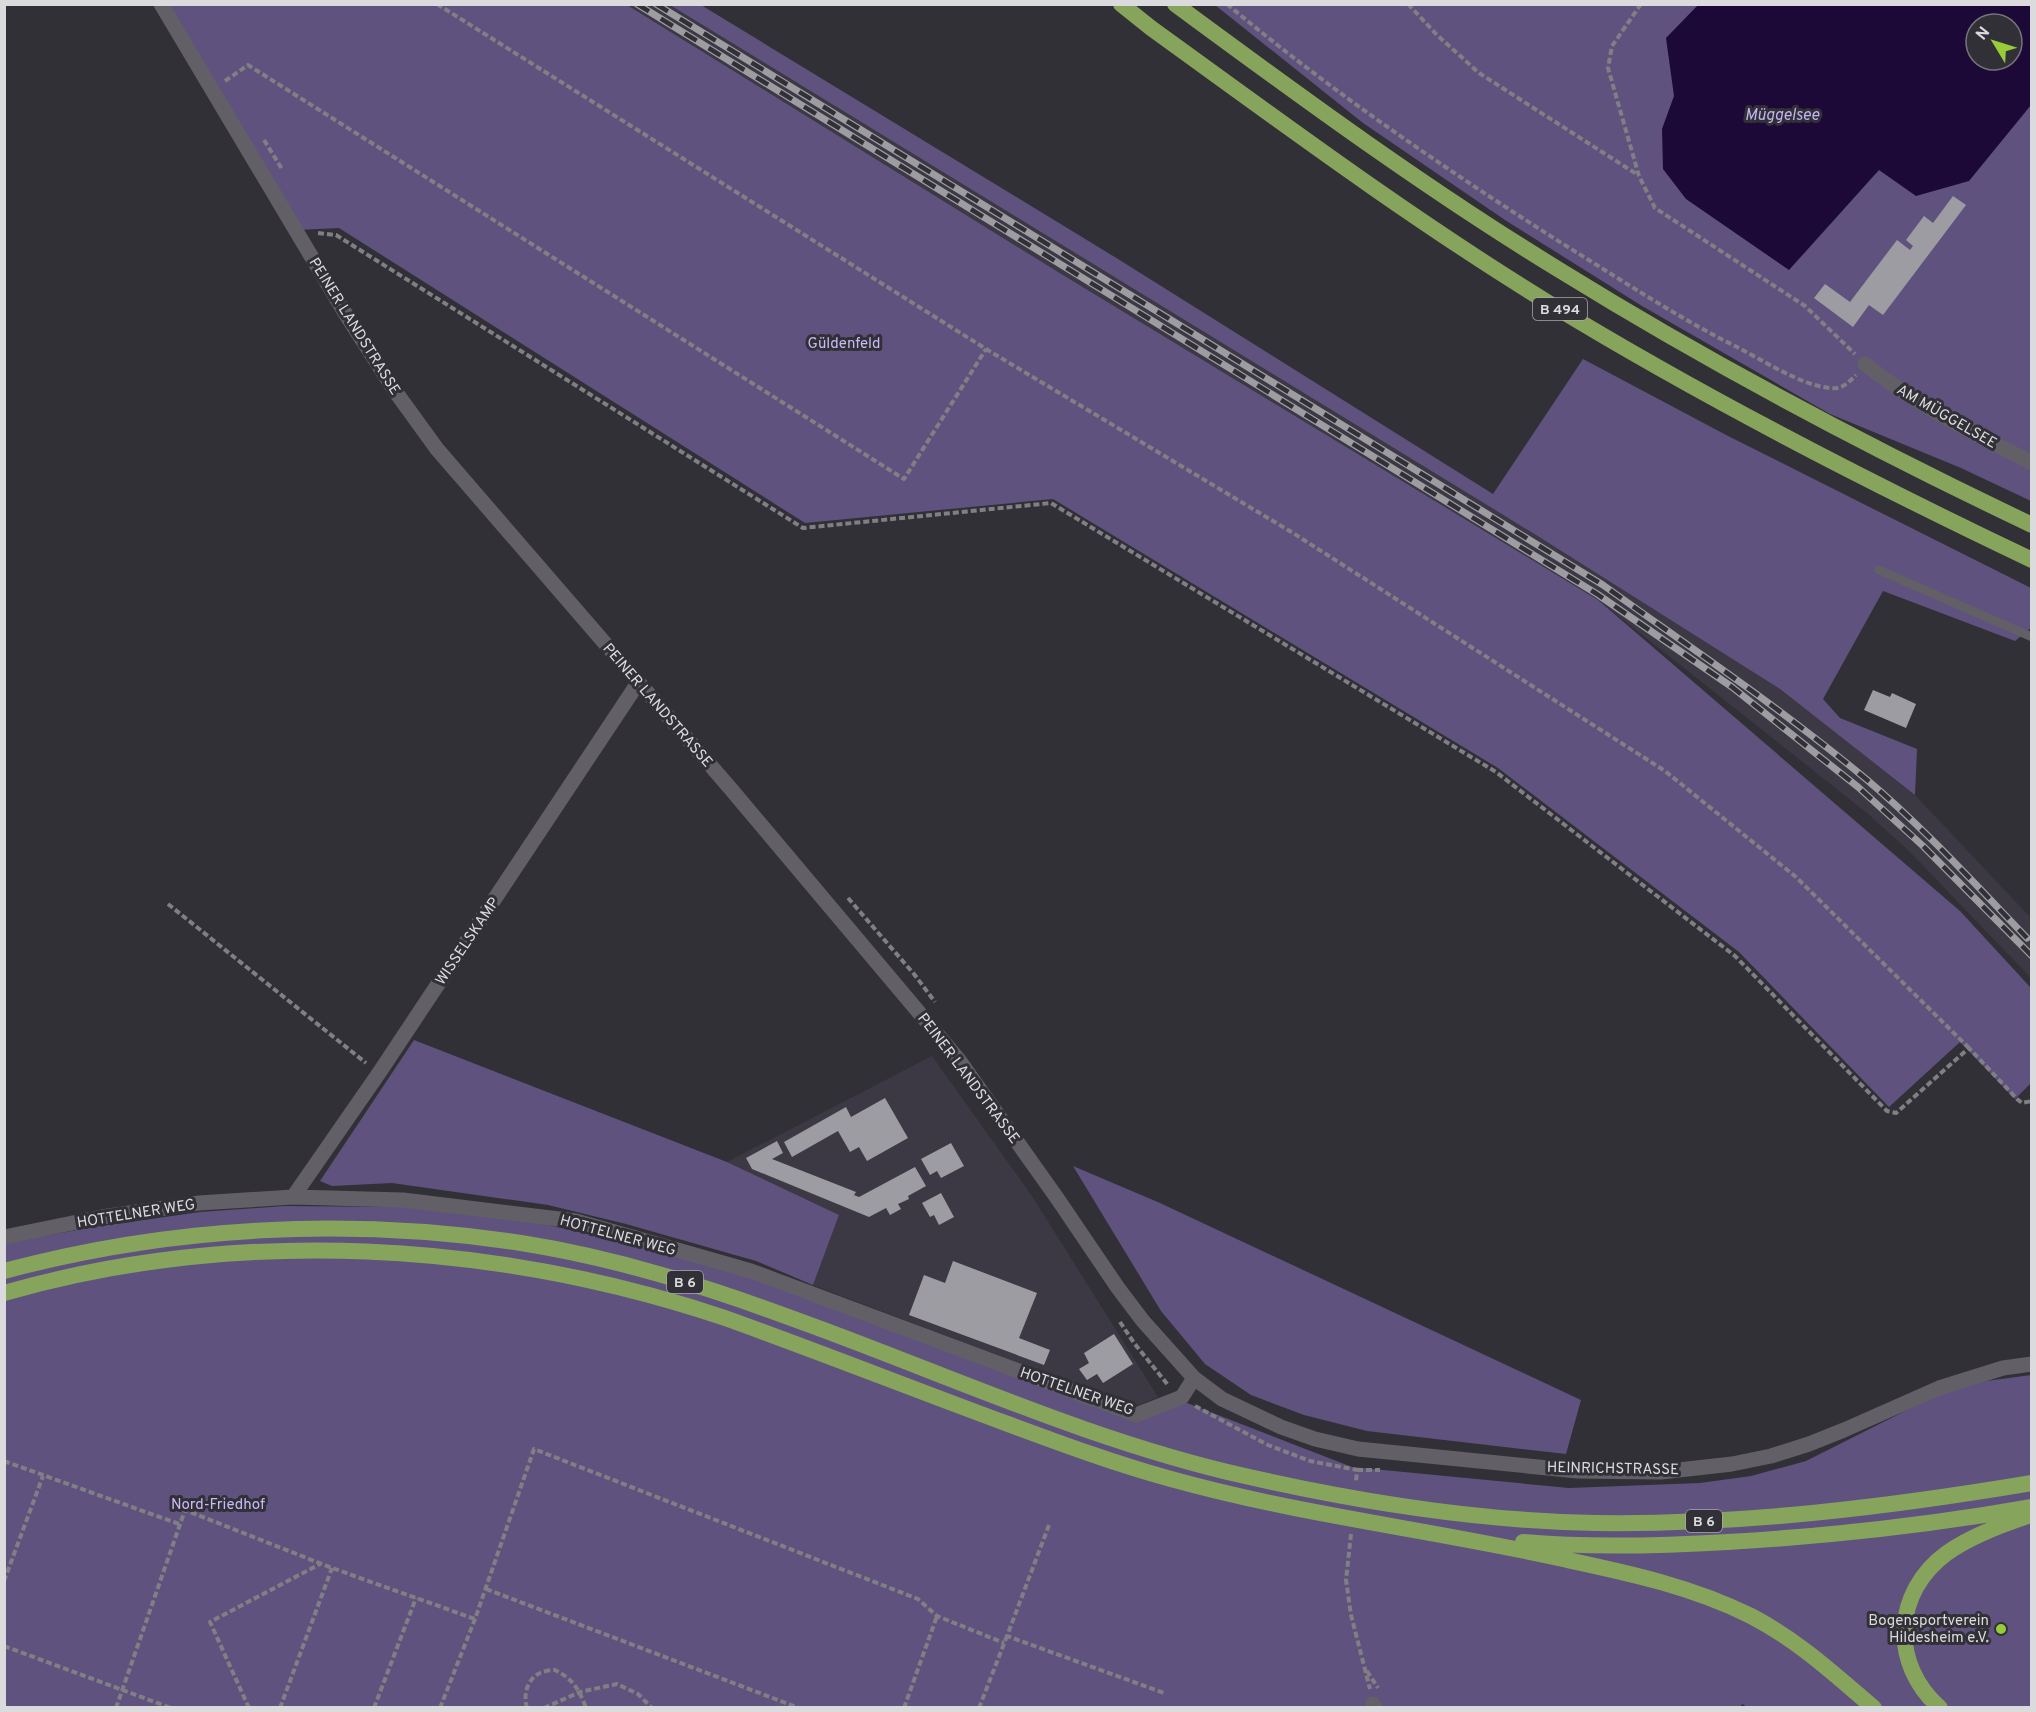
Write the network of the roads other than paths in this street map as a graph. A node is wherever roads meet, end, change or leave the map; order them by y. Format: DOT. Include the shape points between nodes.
graph roads {
  1 [pos="161,4"];
  2 [pos="1121,4"];
  3 [pos="1175,4"];
  4 [pos="1865,364"];
  5 [pos="2031,463"];
  6 [pos="2031,525"];
  7 [pos="2031,560"];
  8 [pos="1879,570"];
  9 [pos="2031,637"];
  10 [pos="639,683"];
  11 [pos="293,1197"];
  12 [pos="4,1237"];
  13 [pos="4,1271"];
  14 [pos="4,1293"];
  15 [pos="2031,1364"];
  16 [pos="1194,1378"];
  17 [pos="2031,1483"];
  18 [pos="2031,1507"];
  19 [pos="2031,1515"];
  20 [pos="1453,1536"];
  21 [pos="1874,1707"];
  22 [pos="1940,1707"];
  1 -- 10 [label="street, PEINER LANDSTRASSE" via="394,391 437,449"];
  2 -- 7 [label="highway, B 494" via="1385,197 1546,301 1791,441"];
  3 -- 6 [label="highway, B 494" via="1402,168 1559,270 1704,357 1835,428"];
  4 -- 5 [label="street, AM MÜGGELSEE" via="1947,419"];
  8 -- 9 [label="lane"];
  10 -- 11 [label="street, WISSELSKAMP"];
  10 -- 16 [label="street, PEINER LANDSTRASSE" via="960,1060 1118,1288"];
  11 -- 12 [label="street, HOTTELNER WEG" via="199,1203"];
  11 -- 16 [label="street, HOTTELNER WEG" via="403,1200 576,1221 751,1271 1136,1414 1182,1397"];
  13 -- 17 [label="highway, B 6" via="104,1248 238,1232 367,1229 524,1244 633,1267 731,1296 1103,1434 1241,1476 1340,1496 1525,1519 1593,1523 1731,1520 1868,1507"];
  14 -- 20 [label="highway, B 6" via="38,1283 166,1260 234,1254 378,1252 520,1266 673,1301 794,1342 1048,1439 1168,1478 1239,1498"];
  15 -- 16 [label="street, HEINRICHSTRASSE" via="2003,1368 1940,1388 1771,1456 1661,1472 1578,1471 1358,1449 1281,1427 1222,1400"];
  18 -- 20 [label="highway, B 6" via="1871,1531 1672,1545 1604,1546"];
  19 -- 22 [label="highway" via="1947,1553 1932,1565 1913,1593 1904,1623 1908,1662 1926,1694"];
  20 -- 21 [label="highway" via="1652,1578 1699,1593 1752,1617 1807,1650"];
}
